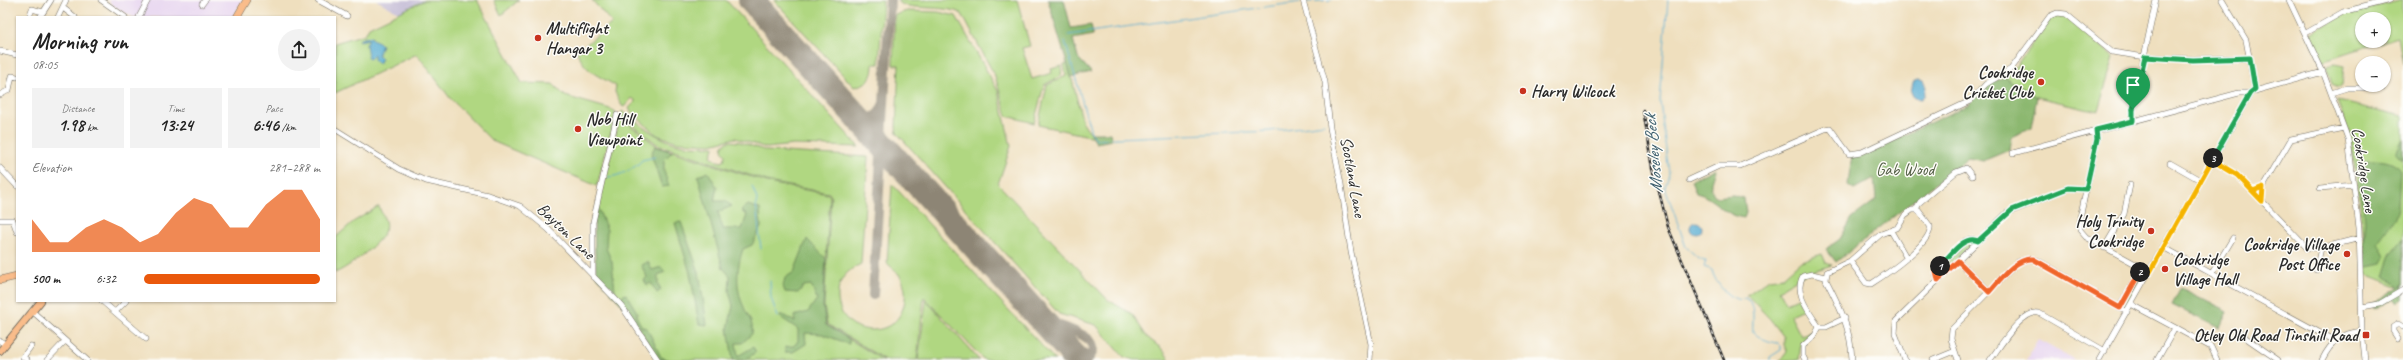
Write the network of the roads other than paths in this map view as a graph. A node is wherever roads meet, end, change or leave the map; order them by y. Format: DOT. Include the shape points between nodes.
graph roads {
  1 [pos="51,0"];
  2 [pos="66,0"];
  3 [pos="101,0"];
  4 [pos="148,0"];
  5 [pos="247,0"];
  6 [pos="318,0"];
  7 [pos="1303,0"];
  8 [pos="2156,0"];
  9 [pos="2222,0"];
  10 [pos="2289,0"];
  11 [pos="2390,0"];
  12 [pos="63,8"];
  13 [pos="41,15"];
  14 [pos="29,16"];
  15 [pos="59,16"];
  16 [pos="74,16"];
  17 [pos="124,16"];
  18 [pos="140,16"];
  19 [pos="240,16"];
  20 [pos="347,16"];
  21 [pos="2306,33"];
  22 [pos="0,51"];
  23 [pos="16,55"];
  24 [pos="2145,57"];
  25 [pos="2250,58"];
  26 [pos="2323,72"];
  27 [pos="6,75"];
  28 [pos="14,76"];
  29 [pos="2355,88"];
  30 [pos="2255,89"];
  31 [pos="2250,93"];
  32 [pos="2331,93"];
  33 [pos="0,95"];
  34 [pos="617,115"];
  35 [pos="2133,121"];
  36 [pos="2344,128"];
  37 [pos="336,130"];
  38 [pos="2096,130"];
  39 [pos="2013,153"];
  40 [pos="2212,160"];
  41 [pos="2170,163"];
  42 [pos="0,168"];
  43 [pos="1972,176"];
  44 [pos="1690,180"];
  45 [pos="2200,180"];
  46 [pos="16,185"];
  47 [pos="2130,185"];
  48 [pos="2354,185"];
  49 [pos="2263,187"];
  50 [pos="2320,188"];
  51 [pos="2086,189"];
  52 [pos="2253,191"];
  53 [pos="2262,201"];
  54 [pos="1916,209"];
  55 [pos="0,220"];
  56 [pos="16,229"];
  57 [pos="1891,231"];
  58 [pos="2233,238"];
  59 [pos="2360,238"];
  60 [pos="1978,241"];
  61 [pos="2164,247"];
  62 [pos="2104,248"];
  63 [pos="2321,248"];
  64 [pos="1906,257"];
  65 [pos="1850,261"];
  66 [pos="1958,261"];
  67 [pos="2142,269"];
  68 [pos="2316,270"];
  69 [pos="2150,272"];
  70 [pos="2212,273"];
  71 [pos="16,276"];
  72 [pos="593,277"];
  73 [pos="1824,277"];
  74 [pos="0,280"];
  75 [pos="1938,280"];
  76 [pos="2403,290"];
  77 [pos="1989,292"];
  78 [pos="40,302"];
  79 [pos="103,302"];
  80 [pos="125,302"];
  81 [pos="2132,304"];
  82 [pos="2362,307"];
  83 [pos="2120,308"];
  84 [pos="32,311"];
  85 [pos="115,312"];
  86 [pos="2127,312"];
  87 [pos="1845,318"];
  88 [pos="1819,327"];
  89 [pos="2174,328"];
  90 [pos="2403,328"];
  91 [pos="2362,331"];
  92 [pos="2240,332"];
  93 [pos="146,339"];
  94 [pos="2398,339"];
  95 [pos="65,341"];
  96 [pos="2335,341"];
  97 [pos="2,343"];
  98 [pos="31,346"];
  99 [pos="0,351"];
  100 [pos="1955,351"];
  101 [pos="2105,351"];
  102 [pos="1850,359"];
  103 [pos="27,360"];
  104 [pos="47,360"];
  105 [pos="87,360"];
  106 [pos="658,360"];
  107 [pos="1370,360"];
  108 [pos="1805,360"];
  109 [pos="1905,360"];
  110 [pos="1933,360"];
  111 [pos="1958,360"];
  112 [pos="1990,360"];
  113 [pos="2099,360"];
  114 [pos="2157,360"];
  115 [pos="2217,360"];
  116 [pos="2278,360"];
  117 [pos="2322,360"];
  118 [pos="2365,360"];
  1 -- 13 [label="street"];
  2 -- 12 [label="street"];
  3 -- 17 [label="street"];
  4 -- 18 [label="street"];
  5 -- 19 [label="highway"];
  6 -- 20 [label="street"];
  7 -- 107 [label="street, Scotland Lane" via="1325,82 1330,128 1351,252 1371,344"];
  8 -- 24 [label="street"];
  9 -- 25 [label="street" via="2246,40"];
  10 -- 21 [label="street, Cookridge Lane"];
  11 -- 21 [label="street" via="2343,12"];
  12 -- 15 [label="street"];
  12 -- 16 [label="street"];
  13 -- 14 [label="street" via="32,9"];
  21 -- 26 [label="street, Cookridge Lane"];
  22 -- 23 [label="street"];
  24 -- 25 [label="street" via="2193,60"];
  24 -- 35 [label="street" via="2133,109"];
  24 -- 44 [label="street" via="2112,52 2066,14 2057,13 2050,16 2011,69 1986,84 1965,105 1862,152 1849,154 1830,128 1740,166 1719,166"];
  25 -- 30 [label="street"];
  26 -- 30 [label="street"];
  26 -- 32 [label="street, Cookridge Lane"];
  27 -- 28 [label="street"];
  28 -- 33 [label="street" via="9,90"];
  29 -- 32 [label="street"];
  30 -- 31 [label="street"];
  31 -- 35 [label="street" via="2239,93"];
  31 -- 40 [label="street"];
  32 -- 36 [label="street, Cookridge Lane"];
  34 -- 72 [label="street" via="593,222"];
  35 -- 38 [label="street"];
  36 -- 48 [label="street, Cookridge Lane" via="2348,139"];
  36 -- 49 [label="street" via="2291,139"];
  37 -- 72 [label="street, Bayton Lane" via="399,169 426,182 488,195 520,206 548,229"];
  38 -- 39 [label="street"];
  38 -- 51 [label="street" via="2097,139"];
  40 -- 45 [label="street"];
  40 -- 52 [label="street" via="2237,175"];
  41 -- 45 [label="street"];
  42 -- 46 [label="street"];
  43 -- 54 [label="street" via="1966,168 1956,172 1920,202"];
  45 -- 61 [label="street"];
  47 -- 62 [label="street" via="2124,214"];
  48 -- 50 [label="street"];
  48 -- 59 [label="street, Cookridge Lane"];
  49 -- 52 [label="street"];
  49 -- 53 [label="street"];
  51 -- 60 [label="street" via="2068,188 2012,210"];
  51 -- 62 [label="street" via="2080,230"];
  52 -- 53 [label="street"];
  53 -- 63 [label="street" via="2307,248"];
  54 -- 57 [label="street" via="1908,212"];
  54 -- 64 [label="street" via="1931,230 1913,254"];
  55 -- 56 [label="street" via="13,220"];
  57 -- 64 [label="street"];
  57 -- 65 [label="street" via="1879,235"];
  58 -- 70 [label="street"];
  59 -- 63 [label="street"];
  59 -- 82 [label="street, Cookridge Lane"];
  60 -- 66 [label="street"];
  60 -- 75 [label="street" via="1965,241 1938,268"];
  61 -- 69 [label="street"];
  61 -- 70 [label="street"];
  62 -- 67 [label="street"];
  63 -- 68 [label="street"];
  64 -- 65 [label="street" via="1900,265 1869,284"];
  65 -- 73 [label="street" via="1827,272"];
  66 -- 75 [label="street"];
  66 -- 77 [label="street"];
  67 -- 69 [label="street"];
  67 -- 83 [label="street"];
  69 -- 81 [label="street"];
  70 -- 96 [label="street"];
  71 -- 74 [label="highway"];
  72 -- 106 [label="street, Bayton Lane" via="620,306"];
  73 -- 87 [label="street"];
  73 -- 88 [label="street" via="1812,274 1804,276 1799,283 1799,290"];
  75 -- 109 [label="street" via="1895,324 1896,337"];
  76 -- 82 [label="street" via="2374,306"];
  77 -- 83 [label="street" via="2018,262 2033,259"];
  77 -- 100 [label="street" via="1952,329 1950,335"];
  78 -- 84 [label="main road"];
  79 -- 85 [label="street"];
  80 -- 85 [label="street"];
  81 -- 86 [label="street"];
  81 -- 89 [label="street"];
  82 -- 91 [label="street, Cookridge Lane"];
  83 -- 86 [label="street"];
  84 -- 95 [label="street"];
  84 -- 97 [label="main road"];
  85 -- 93 [label="street"];
  86 -- 101 [label="street"];
  87 -- 88 [label="street" via="1826,327"];
  87 -- 102 [label="street" via="1851,340"];
  88 -- 108 [label="street" via="1804,346"];
  89 -- 114 [label="street"];
  89 -- 115 [label="street" via="2211,347"];
  90 -- 94 [label="street" via="2398,324 2393,327"];
  91 -- 96 [label="street" via="2347,333"];
  91 -- 118 [label="street, Cookridge Lane"];
  92 -- 116 [label="street"];
  95 -- 104 [label="street"];
  95 -- 105 [label="street"];
  96 -- 117 [label="street"];
  97 -- 99 [label="main road"];
  98 -- 103 [label="street" via="23,357"];
  100 -- 110 [label="street"];
  100 -- 111 [label="street"];
  101 -- 112 [label="street" via="2039,313 2032,312 2023,318"];
  101 -- 113 [label="street"];
}
